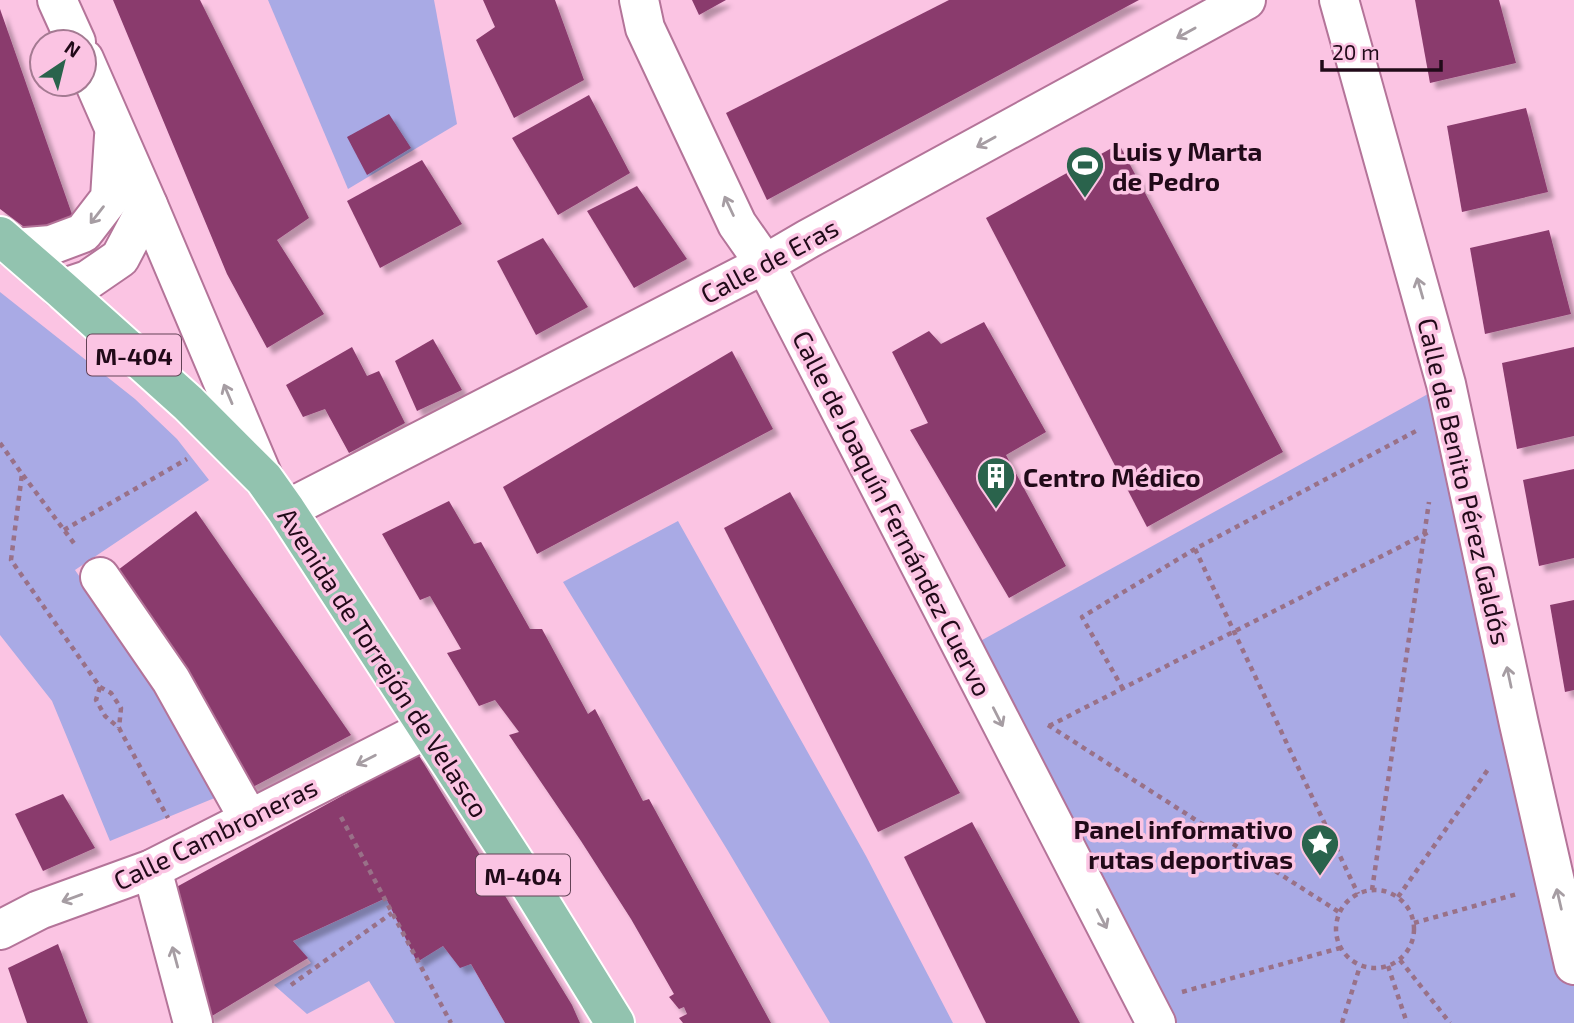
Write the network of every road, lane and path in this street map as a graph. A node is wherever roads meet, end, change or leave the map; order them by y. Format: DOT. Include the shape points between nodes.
graph roads {
  1 [pos="57,0"];
  2 [pos="639,0"];
  3 [pos="1246,0"];
  4 [pos="1339,0"];
  5 [pos="70,28"];
  6 [pos="98,90"];
  7 [pos="115,127"];
  8 [pos="148,205"];
  9 [pos="7,242"];
  10 [pos="765,264"];
  11 [pos="61,289"];
  12 [pos="1417,430"];
  13 [pos="222,438"];
  14 [pos="0,443"];
  15 [pos="22,474"];
  16 [pos="264,480"];
  17 [pos="1429,498"];
  18 [pos="286,510"];
  19 [pos="64,530"];
  20 [pos="1429,532"];
  21 [pos="1195,549"];
  22 [pos="100,577"];
  23 [pos="1234,630"];
  24 [pos="100,687"];
  25 [pos="1123,689"];
  26 [pos="1039,718"];
  27 [pos="1519,724"];
  28 [pos="1049,726"];
  29 [pos="119,728"];
  30 [pos="427,729"];
  31 [pos="323,782"];
  32 [pos="249,819"];
  33 [pos="186,852"];
  34 [pos="152,869"];
  35 [pos="1556,884"];
  36 [pos="1371,890"];
  37 [pos="1358,894"];
  38 [pos="1398,897"];
  39 [pos="1339,912"];
  40 [pos="392,913"];
  41 [pos="1414,923"];
  42 [pos="0,930"];
  43 [pos="1340,948"];
  44 [pos="1400,960"];
  45 [pos="1574,965"];
  46 [pos="1360,966"];
  47 [pos="1388,966"];
  48 [pos="291,985"];
  49 [pos="1150,1012"];
  50 [pos="193,1023"];
  51 [pos="451,1023"];
  52 [pos="615,1023"];
  53 [pos="1342,1023"];
  54 [pos="1408,1023"];
  55 [pos="1450,1023"];
  1 -- 5 [label="street"];
  10 -- 2 [label="street, Calle de Joaquín Fernández Cuervo, one-way" via="737,224 645,28"];
  3 -- 10 [label="street, Calle de Eras, one-way"];
  27 -- 4 [label="street, Calle de Benito Pérez Galdós, one-way" via="1446,384"];
  6 -- 7 [label="street, Avenida de Torrejón de Velasco"];
  7 -- 8 [label="street, Avenida de Torrejón de Velasco"];
  7 -- 9 [label="street, one-way" via="110,198 83,233 51,245"];
  8 -- 11 [label="street" via="120,258 88,280"];
  16 -- 8 [label="street, Avenida de Torrejón de Velasco, one-way"];
  9 -- 11 [label="main road, Avenida de Torrejón de Velasco / M-404"];
  10 -- 18 [label="street, Calle de Eras"];
  10 -- 49 [label="street, Calle de Joaquín Fernández Cuervo, one-way"];
  11 -- 13 [label="main road, Avenida de Torrejón de Velasco / M-404"];
  12 -- 21 [label="path"];
  13 -- 16 [label="main road, Avenida de Torrejón de Velasco / M-404"];
  13 -- 19 [label="path"];
  14 -- 15 [label="path"];
  15 -- 19 [label="path"];
  15 -- 24 [label="path" via="11,561"];
  16 -- 18 [label="main road, Avenida de Torrejón de Velasco / M-404"];
  17 -- 36 [label="path"];
  18 -- 30 [label="main road, Avenida de Torrejón de Velasco / M-404"];
  19 -- 22 [label="path"];
  20 -- 23 [label="path"];
  21 -- 23 [label="path"];
  21 -- 25 [label="path" via="1082,617"];
  22 -- 32 [label="street" via="171,680"];
  23 -- 25 [label="path"];
  23 -- 37 [label="path"];
  24 -- 29 [label="path" via="96,699"];
  24 -- 29 [label="path" via="111,692 121,708"];
  25 -- 28 [label="path"];
  26 -- 28 [label="path"];
  27 -- 35 [label="street, Calle de Benito Pérez Galdós"];
  27 -- 38 [label="path"];
  28 -- 39 [label="path"];
  29 -- 33 [label="path"];
  30 -- 31 [label="street, Calle Cambroneras, one-way"];
  30 -- 52 [label="main road, Avenida de Torrejón de Velasco / M-404"];
  31 -- 32 [label="street, Calle Cambroneras"];
  31 -- 40 [label="path"];
  32 -- 33 [label="street, Calle Cambroneras"];
  33 -- 34 [label="street, Calle Cambroneras"];
  34 -- 42 [label="street, Calle Cambroneras, one-way" via="39,910"];
  50 -- 34 [label="street, one-way"];
  35 -- 41 [label="path"];
  45 -- 35 [label="street, Calle de Benito Pérez Galdós, one-way"];
  36 -- 37 [label="path"];
  36 -- 38 [label="path"];
  37 -- 39 [label="path"];
  38 -- 41 [label="path"];
  39 -- 43 [label="path" via="1336,934"];
  40 -- 48 [label="path"];
  40 -- 51 [label="path"];
  41 -- 44 [label="path" via="1414,936"];
  43 -- 46 [label="path"];
  43 -- 49 [label="path"];
  44 -- 47 [label="path"];
  44 -- 55 [label="path"];
  46 -- 47 [label="path"];
  46 -- 53 [label="path"];
  47 -- 54 [label="path"];
}
